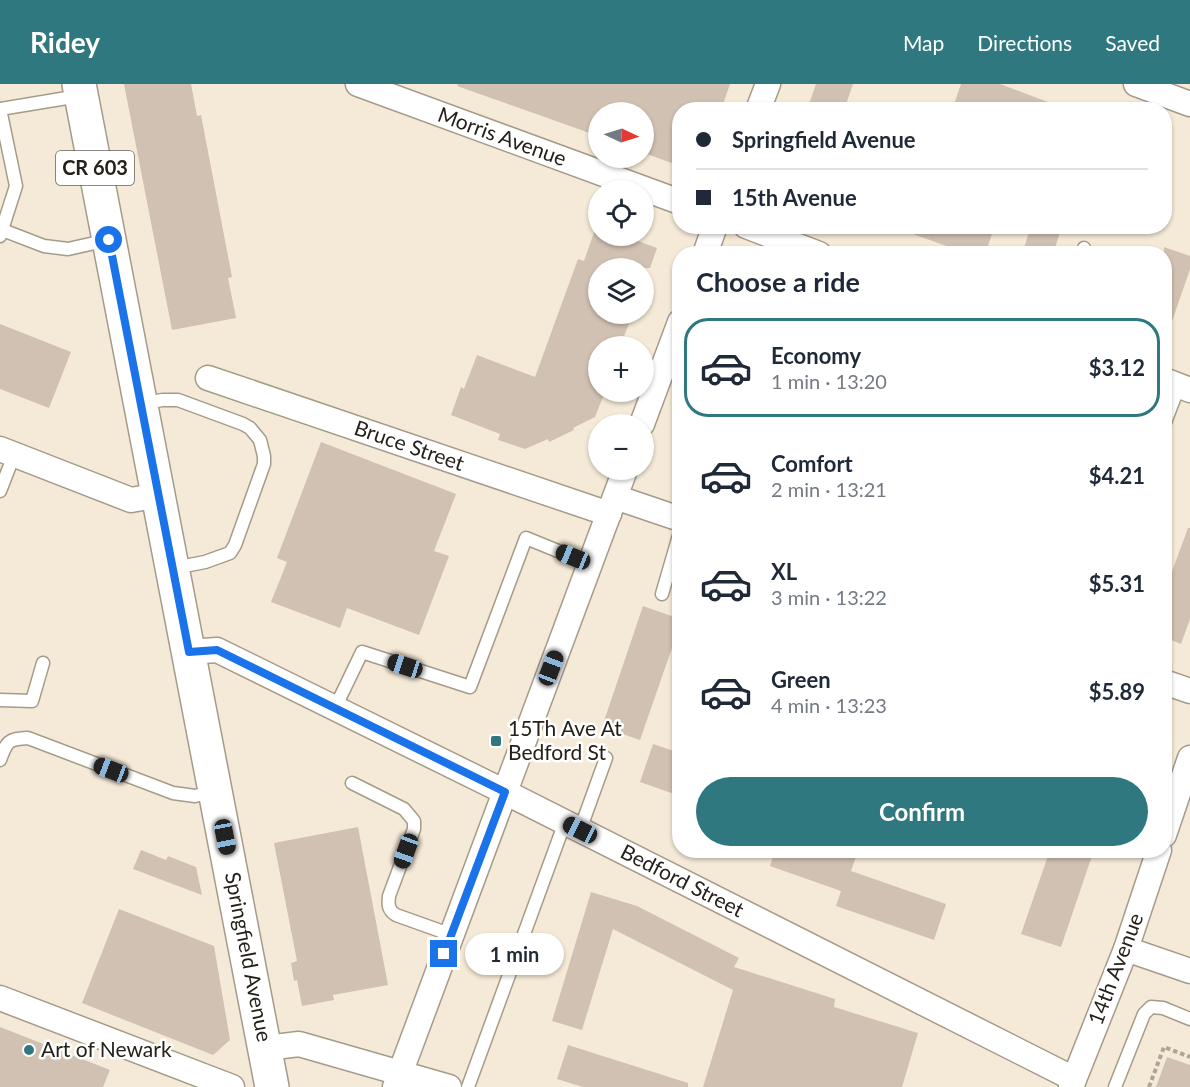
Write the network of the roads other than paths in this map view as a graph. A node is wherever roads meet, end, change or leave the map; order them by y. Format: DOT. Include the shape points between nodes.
graph roads {
  1 [pos="358,84"];
  2 [pos="768,84"];
  3 [pos="1136,84"];
  4 [pos="81,90"];
  5 [pos="761,102"];
  6 [pos="1190,104"];
  7 [pos="0,109"];
  8 [pos="672,199"];
  9 [pos="1,232"];
  10 [pos="767,234"];
  11 [pos="109,240"];
  12 [pos="798,246"];
  13 [pos="672,343"];
  14 [pos="208,378"];
  15 [pos="1178,385"];
  16 [pos="1172,402"];
  17 [pos="141,404"];
  18 [pos="646,414"];
  19 [pos="7,452"];
  20 [pos="621,480"];
  21 [pos="0,491"];
  22 [pos="159,495"];
  23 [pos="612,506"];
  24 [pos="672,517"];
  25 [pos="672,560"];
  26 [pos="590,564"];
  27 [pos="173,568"];
  28 [pos="662,594"];
  29 [pos="189,652"];
  30 [pos="43,663"];
  31 [pos="1172,685"];
  32 [pos="1190,691"];
  33 [pos="0,700"];
  34 [pos="335,708"];
  35 [pos="606,758"];
  36 [pos="1190,758"];
  37 [pos="0,760"];
  38 [pos="352,783"];
  39 [pos="216,791"];
  40 [pos="505,792"];
  41 [pos="1172,811"];
  42 [pos="573,826"];
  43 [pos="1156,858"];
  44 [pos="452,935"];
  45 [pos="1126,949"];
  46 [pos="1190,971"];
  47 [pos="0,998"];
  48 [pos="1190,1019"];
  49 [pos="266,1048"];
  50 [pos="398,1080"];
  51 [pos="1073,1083"];
  52 [pos="232,1087"];
  53 [pos="272,1087"];
  54 [pos="449,1087"];
  55 [pos="468,1087"];
  56 [pos="1115,1087"];
  1 -- 8 [label="street, Morris Avenue"];
  2 -- 5 [label="street"];
  3 -- 6 [label="street"];
  4 -- 7 [label="lane"];
  4 -- 11 [label="main road, Springfield Avenue / CR 603"];
  7 -- 9 [label="lane" via="16,186"];
  9 -- 11 [label="lane" via="68,249"];
  10 -- 12 [label="street"];
  11 -- 17 [label="main road, Springfield Avenue / CR 603"];
  13 -- 18 [label="street"];
  14 -- 23 [label="street, Bruce Street"];
  15 -- 16 [label="lane"];
  17 -- 22 [label="main road, Springfield Avenue / CR 603"];
  17 -- 27 [label="lane" via="162,399 199,407 250,428 263,448 264,464 230,554"];
  19 -- 21 [label="lane"];
  19 -- 22 [label="street" via="131,500"];
  20 -- 23 [label="street"];
  22 -- 27 [label="main road, Springfield Avenue / CR 603"];
  23 -- 24 [label="street, Bruce Street"];
  23 -- 26 [label="street"];
  25 -- 28 [label="lane"];
  26 -- 34 [label="lane" via="526,538 470,687 362,652"];
  26 -- 40 [label="street"];
  27 -- 29 [label="main road, Springfield Avenue / CR 603"];
  29 -- 34 [label="street, Bedford Street" via="217,650"];
  29 -- 39 [label="main road, Springfield Avenue / CR 603"];
  30 -- 33 [label="lane" via="32,701"];
  31 -- 32 [label="street"];
  34 -- 40 [label="street, Bedford Street"];
  35 -- 42 [label="lane"];
  36 -- 41 [label="street"];
  37 -- 39 [label="lane" via="6,744 14,738 28,738 173,794 195,796"];
  38 -- 44 [label="lane" via="404,809 414,821 389,896 391,911"];
  39 -- 49 [label="main road, Springfield Avenue / CR 603"];
  40 -- 42 [label="street, Bedford Street"];
  40 -- 44 [label="street"];
  42 -- 51 [label="street, Bedford Street"];
  42 -- 55 [label="lane"];
  43 -- 45 [label="street, 14th Avenue"];
  44 -- 50 [label="street"];
  45 -- 46 [label="street"];
  45 -- 51 [label="street, 14th Avenue"];
  47 -- 52 [label="street"];
  48 -- 56 [label="lane" via="1151,1007 1144,1014"];
  49 -- 50 [label="street" via="299,1044"];
  49 -- 53 [label="main road, Springfield Avenue / CR 603"];
  50 -- 54 [label="street"];
}
